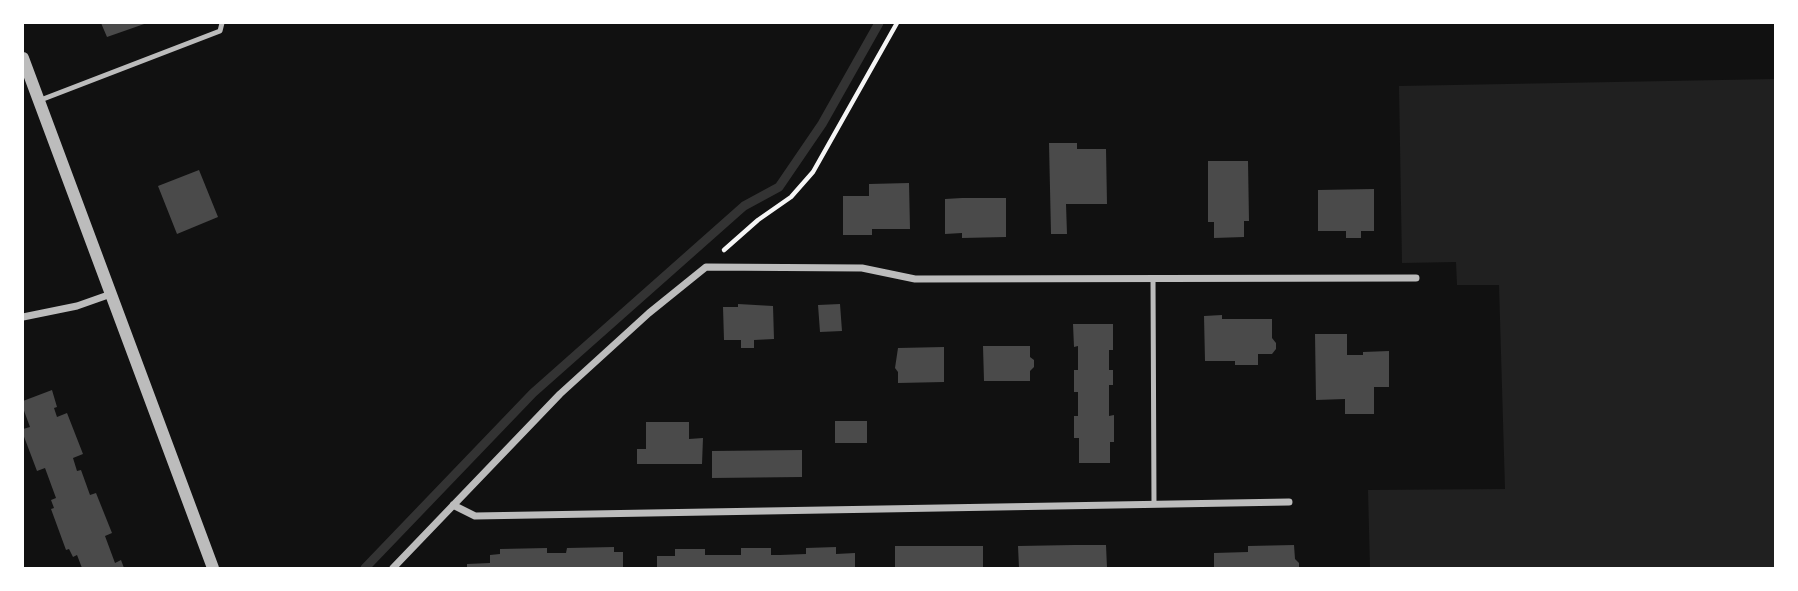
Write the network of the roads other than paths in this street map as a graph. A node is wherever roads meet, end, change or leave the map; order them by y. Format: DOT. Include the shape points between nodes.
graph roads {
  1 [pos="222,23"];
  2 [pos="23,58"];
  3 [pos="38,101"];
  4 [pos="1153,278"];
  5 [pos="1416,278"];
  6 [pos="111,294"];
  7 [pos="23,317"];
  8 [pos="1289,502"];
  9 [pos="1154,504"];
  10 [pos="453,505"];
  11 [pos="213,568"];
  12 [pos="393,568"];
  1 -- 3 [label="lane" via="220,31"];
  2 -- 3 [label="street"];
  3 -- 6 [label="street"];
  4 -- 5 [label="street"];
  4 -- 9 [label="lane"];
  4 -- 10 [label="street" via="915,279 862,268 706,267 560,394"];
  6 -- 7 [label="street"];
  6 -- 11 [label="street"];
  8 -- 9 [label="street"];
  9 -- 10 [label="street" via="475,516"];
  10 -- 12 [label="street"];
}
